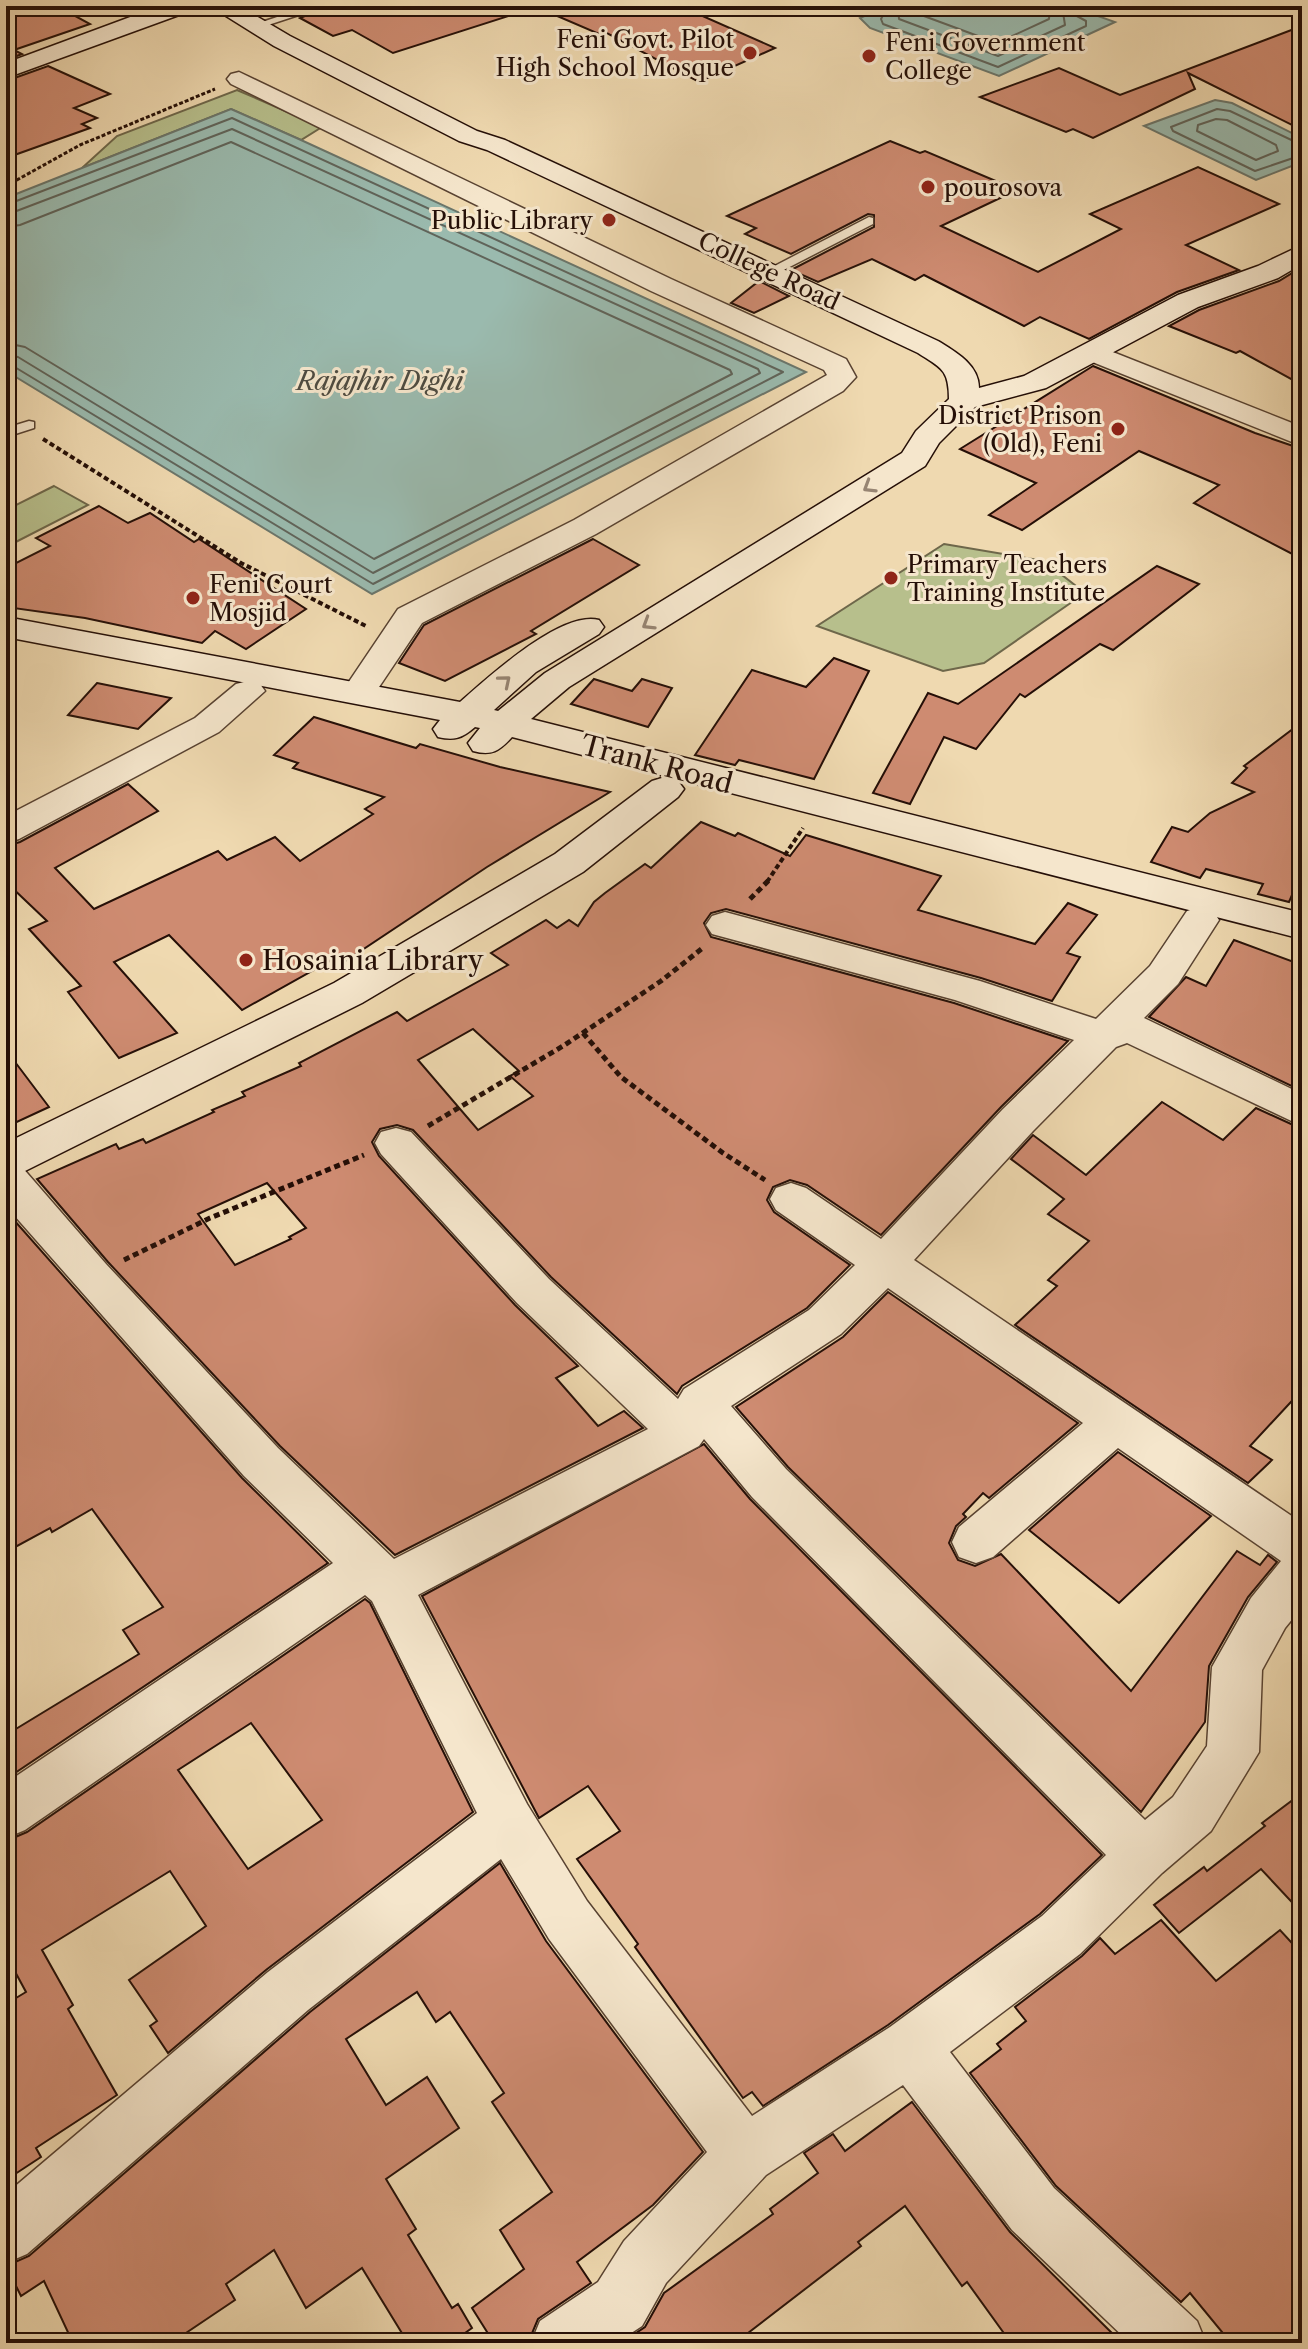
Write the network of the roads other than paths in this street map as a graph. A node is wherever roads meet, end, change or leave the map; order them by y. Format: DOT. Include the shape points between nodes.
graph roads {
  1 [pos="182,6"];
  2 [pos="222,6"];
  3 [pos="321,6"];
  4 [pos="257,18"];
  5 [pos="6,71"];
  6 [pos="239,79"];
  7 [pos="869,221"];
  8 [pos="1302,253"];
  9 [pos="771,271"];
  10 [pos="1095,353"];
  11 [pos="964,401"];
  12 [pos="29,425"];
  13 [pos="6,433"];
  14 [pos="1302,437"];
  15 [pos="6,627"];
  16 [pos="6,645"];
  17 [pos="248,691"];
  18 [pos="359,692"];
  19 [pos="476,728"];
  20 [pos="650,786"];
  21 [pos="6,831"];
  22 [pos="1200,920"];
  23 [pos="725,925"];
  24 [pos="1302,926"];
  25 [pos="1302,945"];
  26 [pos="1105,1036"];
  27 [pos="1302,1111"];
  28 [pos="6,1138"];
  29 [pos="396,1143"];
  30 [pos="6,1162"];
  31 [pos="6,1177"];
  32 [pos="791,1199"];
  33 [pos="884,1264"];
  34 [pos="692,1418"];
  35 [pos="1116,1422"];
  36 [pos="976,1542"];
  37 [pos="1302,1549"];
  38 [pos="1302,1571"];
  39 [pos="378,1576"];
  40 [pos="6,1813"];
  41 [pos="508,1821"];
  42 [pos="1143,1855"];
  43 [pos="910,2047"];
  44 [pos="745,2154"];
  45 [pos="6,2233"];
  46 [pos="562,2343"];
  47 [pos="1175,2343"];
  1 -- 5 [label="main road"];
  2 -- 4 [label="main road, College Road"];
  3 -- 4 [label="lane"];
  4 -- 9 [label="main road, College Road" via="468,136"];
  6 -- 18 [label="street" via="836,365 842,377 585,527 410,616"];
  7 -- 9 [label="lane"];
  8 -- 10 [label="main road" via="1268,272 1188,301"];
  9 -- 11 [label="main road, College Road" via="953,363 964,379"];
  10 -- 11 [label="main road" via="1035,382"];
  10 -- 14 [label="street"];
  11 -- 19 [label="main road" via="914,459"];
  12 -- 13 [label="lane"];
  15 -- 18 [label="main road, Trank Road"];
  16 -- 17 [label="main road, Trank Road"];
  17 -- 19 [label="main road, Trank Road"];
  17 -- 21 [label="street" via="207,725"];
  18 -- 19 [label="main road, Trank Road"];
  19 -- 20 [label="main road, Trank Road"];
  19 -- 24 [label="main road, Trank Road" via="717,780"];
  20 -- 22 [label="main road, Trank Road"];
  20 -- 28 [label="main road" via="330,979"];
  20 -- 30 [label="main road" via="569,863 348,993"];
  22 -- 25 [label="main road, Trank Road"];
  22 -- 26 [label="street" via="1164,975"];
  23 -- 26 [label="street" via="966,990"];
  26 -- 27 [label="street" via="1130,1028"];
  26 -- 33 [label="street" via="1018,1120"];
  29 -- 34 [label="street" via="533,1291"];
  31 -- 39 [label="street" via="261,1462"];
  32 -- 33 [label="street"];
  33 -- 34 [label="street" via="825,1322"];
  33 -- 35 [label="street"];
  34 -- 39 [label="street"];
  34 -- 42 [label="street" via="769,1483"];
  35 -- 36 [label="street"];
  35 -- 37 [label="street"];
  38 -- 42 [label="street" via="1268,1613 1237,1667 1233,1752 1192,1814"];
  39 -- 40 [label="street"];
  39 -- 41 [label="street"];
  41 -- 44 [label="street" via="568,1920"];
  41 -- 45 [label="street" via="288,1991"];
  42 -- 43 [label="street" via="1061,1935"];
  43 -- 44 [label="street"];
  43 -- 47 [label="street" via="1033,2209"];
  44 -- 46 [label="street" via="645,2262 620,2304"];
}
